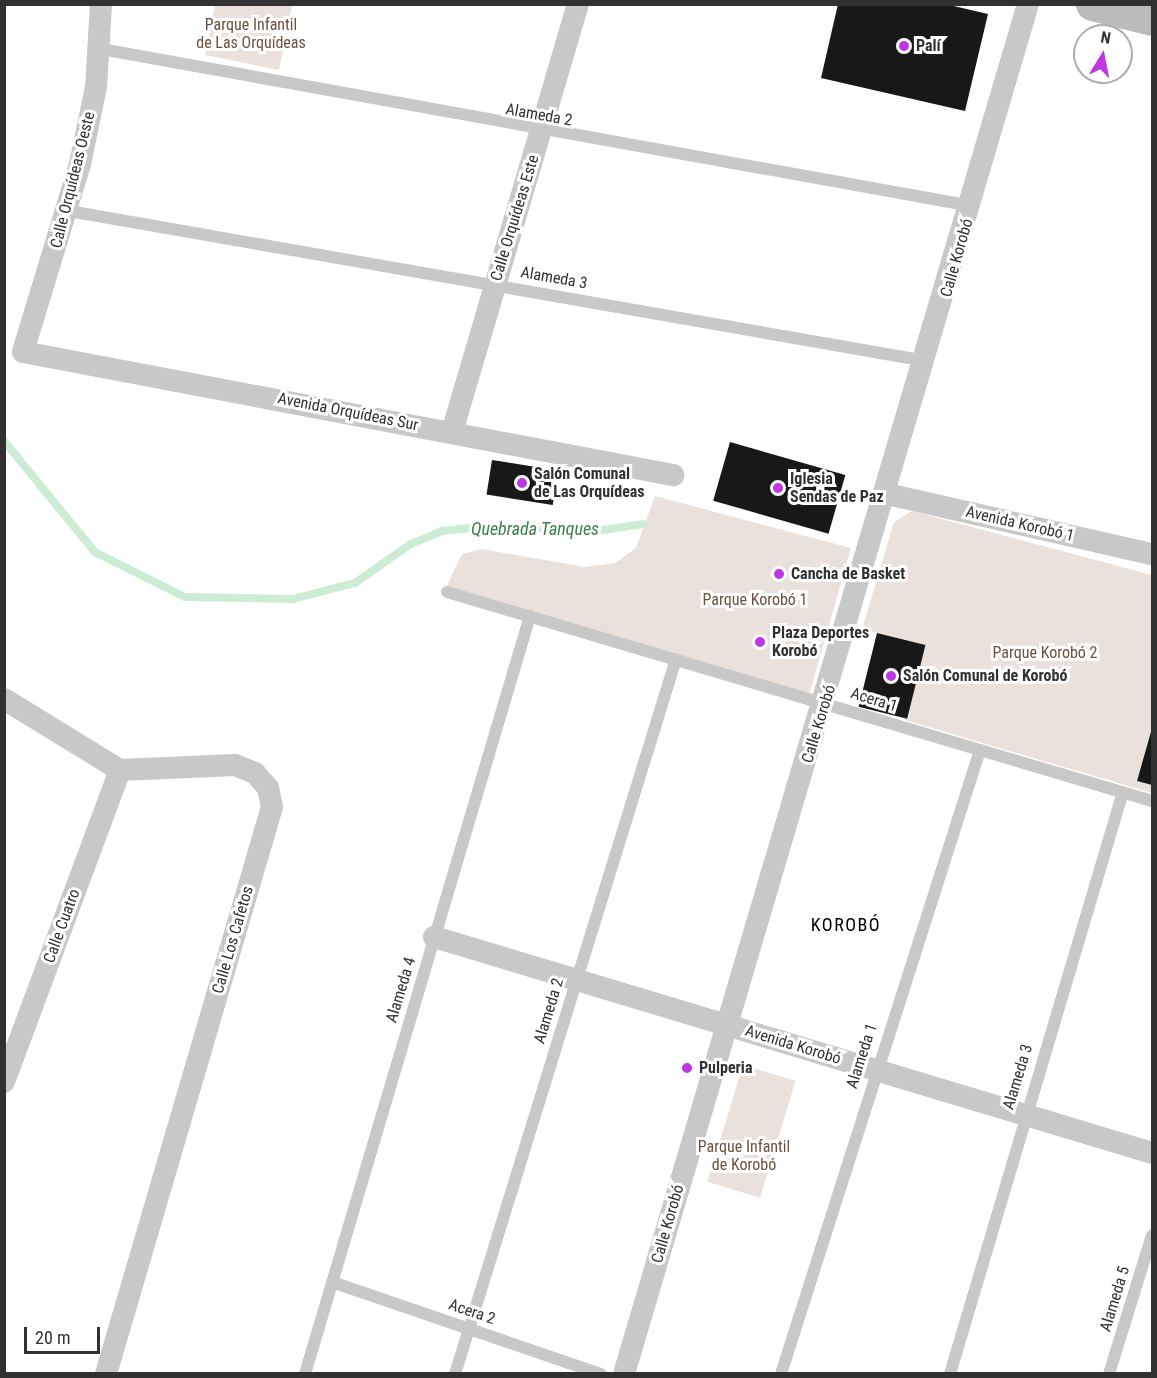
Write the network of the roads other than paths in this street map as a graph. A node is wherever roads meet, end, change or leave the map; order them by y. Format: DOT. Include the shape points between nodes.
graph roads {
  1 [pos="101,4"];
  2 [pos="578,4"];
  3 [pos="1028,4"];
  4 [pos="1092,4"];
  5 [pos="1152,19"];
  6 [pos="101,50"];
  7 [pos="540,132"];
  8 [pos="972,206"];
  9 [pos="69,211"];
  10 [pos="495,285"];
  11 [pos="23,352"];
  12 [pos="927,361"];
  13 [pos="452,432"];
  14 [pos="673,475"];
  15 [pos="887,494"];
  16 [pos="1152,554"];
  17 [pos="447,592"];
  18 [pos="530,616"];
  19 [pos="676,659"];
  20 [pos="4,699"];
  21 [pos="825,703"];
  22 [pos="981,750"];
  23 [pos="120,770"];
  24 [pos="1123,792"];
  25 [pos="1152,801"];
  26 [pos="434,937"];
  27 [pos="576,980"];
  28 [pos="727,1025"];
  29 [pos="875,1070"];
  30 [pos="4,1082"];
  31 [pos="1024,1114"];
  32 [pos="1152,1153"];
  33 [pos="1152,1235"];
  34 [pos="332,1282"];
  35 [pos="468,1328"];
  36 [pos="106,1374"];
  37 [pos="304,1374"];
  38 [pos="455,1374"];
  39 [pos="601,1374"];
  40 [pos="624,1374"];
  41 [pos="781,1374"];
  42 [pos="950,1374"];
  43 [pos="1109,1374"];
  1 -- 6 [label="street, Calle Orquídeas Oeste"];
  2 -- 7 [label="street, Calle Orquídeas Este"];
  3 -- 8 [label="street, Calle Korobó"];
  4 -- 5 [label="main road"];
  6 -- 7 [label="lane, Alameda 2"];
  6 -- 9 [label="street, Calle Orquídeas Oeste"];
  7 -- 8 [label="lane, Alameda 2"];
  7 -- 10 [label="street, Calle Orquídeas Este"];
  8 -- 12 [label="street, Calle Korobó"];
  9 -- 10 [label="lane, Alameda 3"];
  9 -- 11 [label="street, Calle Orquídeas Oeste"];
  10 -- 12 [label="lane, Alameda 3"];
  10 -- 13 [label="street, Calle Orquídeas Este"];
  11 -- 13 [label="street, Avenida Orquídeas Sur"];
  12 -- 15 [label="street, Calle Korobó"];
  13 -- 14 [label="street, Avenida Orquídeas Sur"];
  15 -- 16 [label="street, Avenida Korobó 1"];
  15 -- 21 [label="street, Calle Korobó"];
  17 -- 18 [label="lane, Acera 1"];
  18 -- 19 [label="lane, Acera 1"];
  18 -- 26 [label="lane, Alameda 4"];
  19 -- 21 [label="lane, Acera 1"];
  19 -- 27 [label="lane, Alameda 2"];
  20 -- 23 [label="street"];
  21 -- 22 [label="lane, Acera 1"];
  21 -- 28 [label="street, Calle Korobó"];
  22 -- 24 [label="lane, Acera 1"];
  22 -- 29 [label="lane, Alameda 1"];
  23 -- 30 [label="street, Calle Cuatro"];
  23 -- 36 [label="street, Calle Los Cafetos" via="235,765 255,773 268,788 272,807"];
  24 -- 25 [label="lane, Acera 1"];
  24 -- 31 [label="lane, Alameda 3"];
  26 -- 27 [label="street, Avenida Korobó"];
  26 -- 34 [label="lane, Alameda 4"];
  27 -- 28 [label="street, Avenida Korobó"];
  27 -- 35 [label="lane, Alameda 2"];
  28 -- 29 [label="street, Avenida Korobó"];
  28 -- 40 [label="street, Calle Korobó"];
  29 -- 31 [label="street, Avenida Korobó"];
  29 -- 41 [label="lane, Alameda 1"];
  31 -- 32 [label="street, Avenida Korobó"];
  31 -- 42 [label="lane, Alameda 3"];
  33 -- 43 [label="lane, Alameda 5"];
  34 -- 35 [label="lane, Acera 2"];
  34 -- 37 [label="lane, Alameda 4"];
  35 -- 38 [label="lane, Alameda 2"];
  35 -- 39 [label="lane, Acera 2"];
}
